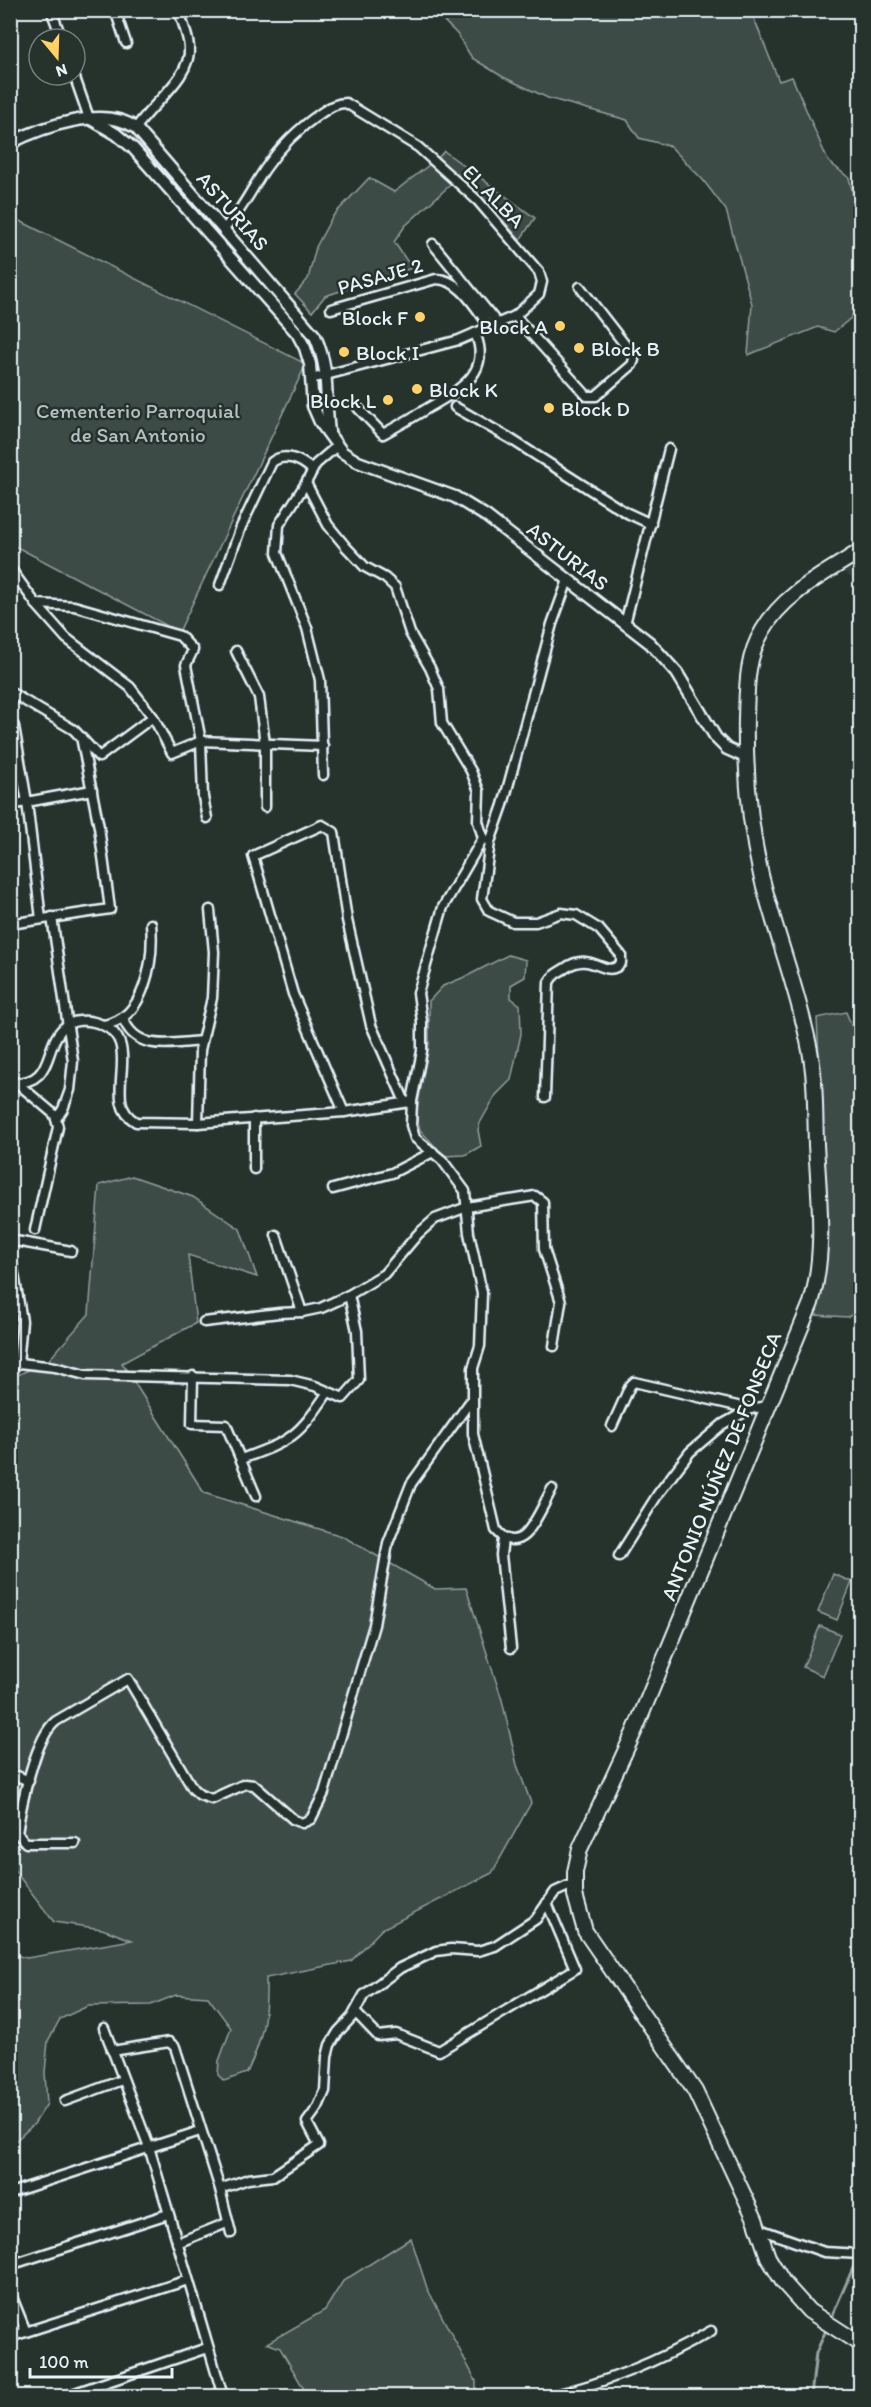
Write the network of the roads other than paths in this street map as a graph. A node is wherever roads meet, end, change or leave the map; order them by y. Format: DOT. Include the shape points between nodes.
graph roads {
  1 [pos="51,10"];
  2 [pos="115,10"];
  3 [pos="178,10"];
  4 [pos="857,10"];
  5 [pos="861,14"];
  6 [pos="57,27"];
  7 [pos="126,43"];
  8 [pos="78,87"];
  9 [pos="90,118"];
  10 [pos="136,128"];
  11 [pos="10,143"];
  12 [pos="223,230"];
  13 [pos="433,244"];
  14 [pos="580,287"];
  15 [pos="331,309"];
  16 [pos="515,316"];
  17 [pos="494,326"];
  18 [pos="475,333"];
  19 [pos="327,376"];
  20 [pos="311,379"];
  21 [pos="455,407"];
  22 [pos="358,408"];
  23 [pos="330,434"];
  24 [pos="337,446"];
  25 [pos="669,449"];
  26 [pos="312,470"];
  27 [pos="306,483"];
  28 [pos="651,524"];
  29 [pos="861,551"];
  30 [pos="10,568"];
  31 [pos="568,580"];
  32 [pos="220,585"];
  33 [pos="36,604"];
  34 [pos="625,624"];
  35 [pos="236,651"];
  36 [pos="10,692"];
  37 [pos="153,717"];
  38 [pos="14,726"];
  39 [pos="81,737"];
  40 [pos="201,741"];
  41 [pos="265,744"];
  42 [pos="323,746"];
  43 [pos="745,758"];
  44 [pos="323,775"];
  45 [pos="93,790"];
  46 [pos="27,802"];
  47 [pos="10,805"];
  48 [pos="266,807"];
  49 [pos="207,818"];
  50 [pos="486,840"];
  51 [pos="210,910"];
  52 [pos="52,917"];
  53 [pos="41,919"];
  54 [pos="10,924"];
  55 [pos="151,924"];
  56 [pos="123,1018"];
  57 [pos="68,1024"];
  58 [pos="102,1025"];
  59 [pos="202,1041"];
  60 [pos="14,1083"];
  61 [pos="544,1097"];
  62 [pos="409,1102"];
  63 [pos="344,1112"];
  64 [pos="254,1118"];
  65 [pos="57,1119"];
  66 [pos="198,1123"];
  67 [pos="433,1152"];
  68 [pos="254,1169"];
  69 [pos="333,1190"];
  70 [pos="467,1207"];
  71 [pos="35,1230"];
  72 [pos="276,1235"];
  73 [pos="10,1240"];
  74 [pos="10,1251"];
  75 [pos="71,1251"];
  76 [pos="349,1295"];
  77 [pos="302,1312"];
  78 [pos="204,1322"];
  79 [pos="554,1346"];
  80 [pos="14,1363"];
  81 [pos="194,1376"];
  82 [pos="328,1392"];
  83 [pos="472,1399"];
  84 [pos="768,1406"];
  85 [pos="750,1409"];
  86 [pos="612,1426"];
  87 [pos="241,1459"];
  88 [pos="552,1489"];
  89 [pos="256,1496"];
  90 [pos="503,1539"];
  91 [pos="619,1556"];
  92 [pos="511,1648"];
  93 [pos="10,1773"];
  94 [pos="29,1781"];
  95 [pos="75,1843"];
  96 [pos="574,1883"];
  97 [pos="546,1903"];
  98 [pos="355,2012"];
  99 [pos="104,2028"];
  100 [pos="112,2051"];
  101 [pos="122,2079"];
  102 [pos="65,2101"];
  103 [pos="200,2131"];
  104 [pos="149,2147"];
  105 [pos="220,2189"];
  106 [pos="10,2193"];
  107 [pos="168,2214"];
  108 [pos="227,2223"];
  109 [pos="759,2229"];
  110 [pos="231,2233"];
  111 [pos="177,2243"];
  112 [pos="861,2254"];
  113 [pos="10,2265"];
  114 [pos="188,2280"];
  115 [pos="10,2292"];
  116 [pos="711,2331"];
  117 [pos="26,2332"];
  118 [pos="10,2337"];
  119 [pos="861,2344"];
  120 [pos="207,2348"];
  121 [pos="66,2397"];
  122 [pos="223,2397"];
  123 [pos="550,2397"];
  1 -- 6 [label="street"];
  2 -- 7 [label="street"];
  3 -- 10 [label="street" via="188,42 188,62"];
  4 -- 5 [label="main road"];
  8 -- 9 [label="street"];
  9 -- 10 [label="street" via="120,121"];
  9 -- 11 [label="street"];
  9 -- 20 [label="street, ASTURIAS" via="133,148 297,333 308,356"];
  10 -- 12 [label="street, ASTURIAS"];
  12 -- 16 [label="street, EL ALBA" via="236,217 284,144 318,115 346,103 418,147 478,201 539,272 542,282 538,294"];
  12 -- 19 [label="street, ASTURIAS" via="315,336"];
  13 -- 17 [label="street"];
  14 -- 16 [label="street" via="634,360 596,396 587,396"];
  15 -- 17 [label="street, PASAJE 2" via="442,279 456,285"];
  16 -- 17 [label="street, EL ALBA"];
  17 -- 18 [label="street, EL ALBA"];
  18 -- 19 [label="street, EL ALBA"];
  18 -- 22 [label="street" via="480,349 477,365 458,391 383,434"];
  19 -- 20 [label="street, EL ALBA"];
  19 -- 23 [label="street, ASTURIAS"];
  20 -- 23 [label="street, ASTURIAS" via="313,406"];
  21 -- 28 [label="street" via="625,512"];
  23 -- 24 [label="street, ASTURIAS"];
  24 -- 26 [label="street"];
  24 -- 31 [label="street, ASTURIAS" via="358,462 465,502"];
  25 -- 28 [label="street"];
  26 -- 27 [label="street"];
  26 -- 32 [label="street" via="294,459 272,462 241,527"];
  27 -- 42 [label="street" via="279,525 278,553 316,662"];
  27 -- 50 [label="street" via="328,525 346,547 365,567 395,587 410,633 439,689 442,723 479,791 478,821"];
  28 -- 34 [label="street"];
  29 -- 43 [label="main road, ANTONIO NÚÑEZ DE FONSECA" via="791,597 761,632 747,673"];
  30 -- 33 [label="street"];
  31 -- 34 [label="street, ASTURIAS"];
  31 -- 50 [label="street" via="502,805"];
  33 -- 37 [label="street" via="66,638 130,687"];
  33 -- 40 [label="street" via="74,606 180,636 193,650 186,665"];
  34 -- 43 [label="street, ASTURIAS" via="669,664 716,738"];
  35 -- 41 [label="street" via="259,697"];
  36 -- 39 [label="street"];
  37 -- 39 [label="street" via="99,757"];
  37 -- 40 [label="street" via="172,753"];
  38 -- 46 [label="street"];
  39 -- 45 [label="street"];
  40 -- 41 [label="street"];
  40 -- 49 [label="street"];
  41 -- 42 [label="street"];
  41 -- 48 [label="street"];
  42 -- 44 [label="street"];
  43 -- 84 [label="main road, ANTONIO NÚÑEZ DE FONSECA" via="750,818 761,875 812,1060 820,1237 811,1303"];
  45 -- 46 [label="street"];
  45 -- 52 [label="street" via="110,909"];
  46 -- 47 [label="street"];
  46 -- 53 [label="street"];
  50 -- 61 [label="street" via="482,894 489,911 521,923 561,913 576,915 607,936 622,958 613,969 585,961 574,963 549,982"];
  50 -- 62 [label="street" via="448,895 434,931 418,993 422,1051"];
  51 -- 59 [label="street" via="214,952 212,998"];
  52 -- 53 [label="street"];
  52 -- 57 [label="street"];
  53 -- 54 [label="street"];
  55 -- 56 [label="street" via="148,970 136,1001"];
  56 -- 58 [label="street"];
  56 -- 59 [label="street" via="130,1031 143,1041"];
  57 -- 58 [label="street" via="82,1021"];
  57 -- 60 [label="street" via="54,1043 43,1070 34,1078"];
  57 -- 65 [label="street" via="72,1081 68,1100"];
  58 -- 66 [label="street" via="120,1042 120,1101 127,1116 136,1122"];
  59 -- 66 [label="street"];
  60 -- 65 [label="street"];
  62 -- 63 [label="street"];
  62 -- 63 [label="street" via="371,1025 347,920 334,832 322,825 253,856 293,994"];
  62 -- 67 [label="street" via="415,1138"];
  63 -- 64 [label="street"];
  64 -- 66 [label="street"];
  64 -- 68 [label="street"];
  65 -- 71 [label="street"];
  67 -- 69 [label="street" via="392,1173"];
  67 -- 70 [label="street" via="465,1191"];
  70 -- 76 [label="street" via="435,1219 384,1274"];
  70 -- 79 [label="street" via="535,1196 543,1202 544,1249 561,1302"];
  70 -- 83 [label="street" via="482,1293"];
  72 -- 77 [label="street"];
  73 -- 75 [label="street"];
  74 -- 80 [label="street" via="22,1321"];
  76 -- 77 [label="street"];
  76 -- 82 [label="street" via="357,1331 359,1380 343,1398"];
  77 -- 78 [label="street"];
  80 -- 81 [label="street" via="56,1367 85,1375"];
  81 -- 82 [label="street" via="290,1380"];
  81 -- 87 [label="street" via="192,1424 226,1425"];
  82 -- 87 [label="street" via="295,1434 277,1446"];
  83 -- 90 [label="street" via="480,1470 496,1530"];
  83 -- 94 [label="street" via="411,1484 388,1543 374,1625 324,1793 311,1819 294,1820 254,1785 241,1786 212,1799 200,1795 128,1679 51,1725 40,1741"];
  84 -- 85 [label="street"];
  84 -- 96 [label="main road, ANTONIO NÚÑEZ DE FONSECA" via="635,1730 585,1838"];
  85 -- 86 [label="street" via="634,1382"];
  85 -- 91 [label="street" via="723,1424 690,1452 657,1494"];
  87 -- 89 [label="street"];
  88 -- 90 [label="street" via="528,1533 519,1540"];
  90 -- 92 [label="street" via="501,1555"];
  93 -- 94 [label="street"];
  94 -- 95 [label="street" via="17,1833 27,1843"];
  96 -- 97 [label="street" via="561,1888"];
  96 -- 109 [label="main road, ANTONIO NÚÑEZ DE FONSECA" via="585,1931 695,2091"];
  97 -- 98 [label="street" via="531,1923 490,1948 471,1952 444,1949 400,1968 364,1995"];
  97 -- 98 [label="street" via="575,1969 439,2051 396,2034 378,2036"];
  98 -- 105 [label="street" via="330,2045 324,2091 307,2122 319,2145 273,2176 248,2179"];
  99 -- 100 [label="street"];
  100 -- 101 [label="street"];
  100 -- 103 [label="street" via="169,2042 175,2047"];
  101 -- 102 [label="street"];
  101 -- 104 [label="street"];
  103 -- 104 [label="street"];
  103 -- 105 [label="street"];
  104 -- 106 [label="street"];
  104 -- 107 [label="street"];
  105 -- 108 [label="street"];
  107 -- 111 [label="street"];
  107 -- 113 [label="street"];
  108 -- 110 [label="street"];
  108 -- 111 [label="street"];
  109 -- 112 [label="street" via="824,2252"];
  109 -- 119 [label="main road, ANTONIO NÚÑEZ DE FONSECA" via="772,2263 792,2293 819,2318"];
  111 -- 114 [label="street"];
  114 -- 117 [label="street"];
  114 -- 120 [label="street"];
  115 -- 117 [label="street"];
  116 -- 123 [label="street" via="628,2372"];
  117 -- 118 [label="street"];
  120 -- 121 [label="street"];
  120 -- 122 [label="street"];
}
